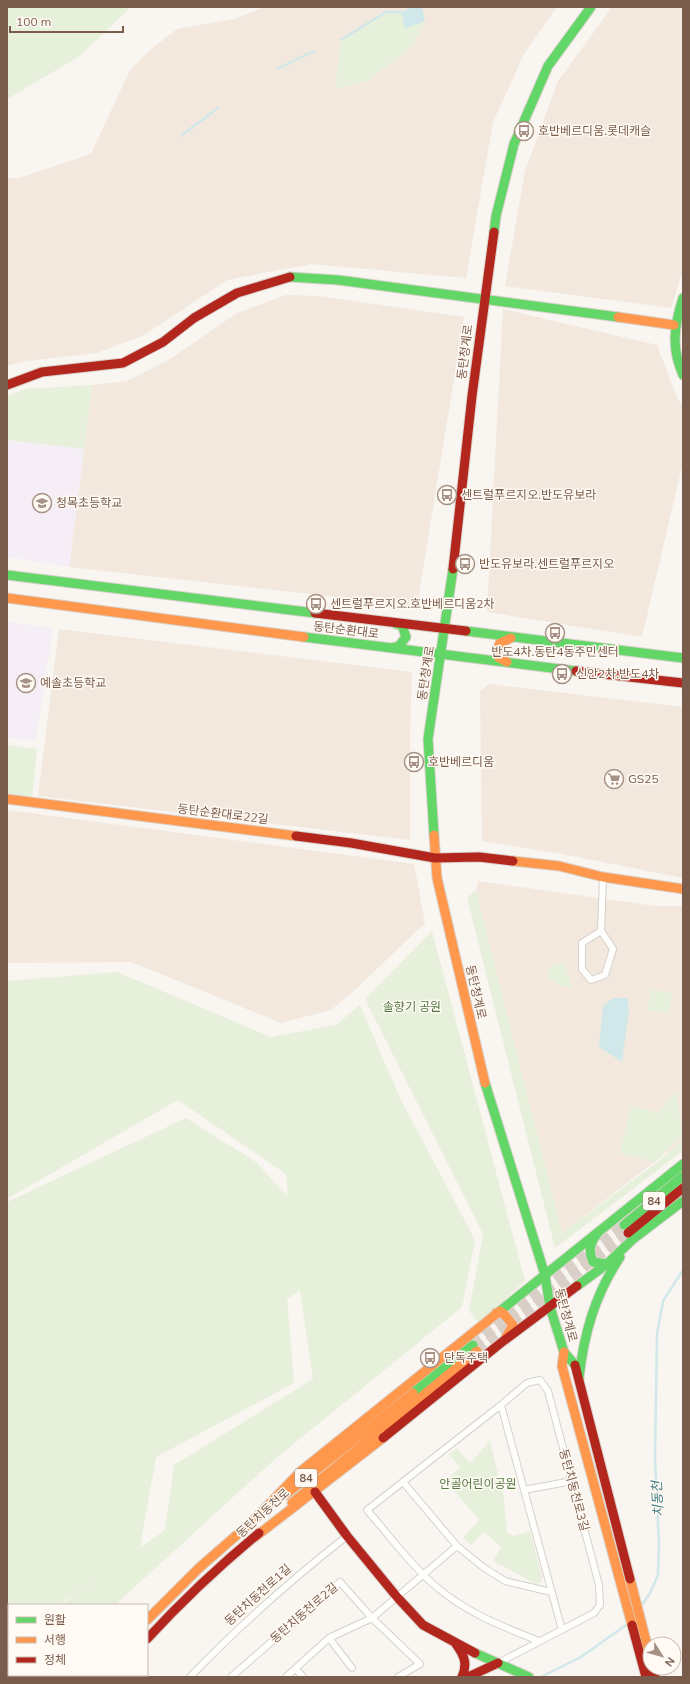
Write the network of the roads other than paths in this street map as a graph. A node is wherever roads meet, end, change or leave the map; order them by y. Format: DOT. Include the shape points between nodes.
graph roads {
  1 [pos="591,7"];
  2 [pos="683,298"];
  3 [pos="484,299"];
  4 [pos="674,325"];
  5 [pos="683,375"];
  6 [pos="7,385"];
  7 [pos="7,575"];
  8 [pos="7,598"];
  9 [pos="393,623"];
  10 [pos="446,629"];
  11 [pos="514,638"];
  12 [pos="391,648"];
  13 [pos="442,655"];
  14 [pos="683,658"];
  15 [pos="509,663"];
  16 [pos="683,683"];
  17 [pos="7,799"];
  18 [pos="434,858"];
  19 [pos="603,877"];
  20 [pos="683,889"];
  21 [pos="601,931"];
  22 [pos="683,1164"];
  23 [pos="683,1176"];
  24 [pos="683,1188"];
  25 [pos="683,1201"];
  26 [pos="602,1228"];
  27 [pos="628,1232"];
  28 [pos="607,1264"];
  29 [pos="545,1275"];
  30 [pos="550,1307"];
  31 [pos="496,1313"];
  32 [pos="502,1342"];
  33 [pos="564,1352"];
  34 [pos="579,1378"];
  35 [pos="501,1405"];
  36 [pos="572,1481"];
  37 [pos="403,1482"];
  38 [pos="524,1490"];
  39 [pos="316,1492"];
  40 [pos="250,1524"];
  41 [pos="347,1536"];
  42 [pos="256,1537"];
  43 [pos="457,1546"];
  44 [pos="423,1574"];
  45 [pos="551,1592"];
  46 [pos="397,1597"];
  47 [pos="372,1618"];
  48 [pos="148,1619"];
  49 [pos="562,1630"];
  50 [pos="645,1636"];
  51 [pos="148,1638"];
  52 [pos="329,1638"];
  53 [pos="539,1640"];
  54 [pos="454,1642"];
  55 [pos="503,1665"];
  56 [pos="352,1668"];
  57 [pos="296,1669"];
  58 [pos="190,1677"];
  59 [pos="231,1677"];
  60 [pos="286,1677"];
  61 [pos="303,1677"];
  62 [pos="398,1677"];
  63 [pos="462,1677"];
  64 [pos="468,1677"];
  65 [pos="529,1677"];
  66 [pos="646,1677"];
  1 -- 3 [label="street, 동탄청계로" via="548,66 514,144 496,216"];
  2 -- 4 [label="street"];
  3 -- 4 [label="street"];
  3 -- 6 [label="street" via="338,280 287,277 237,293 194,318 163,342 123,363 42,372"];
  3 -- 10 [label="street, 동탄청계로"];
  4 -- 5 [label="street" via="676,359"];
  7 -- 9 [label="street, 동탄순환대로"];
  8 -- 12 [label="street, 동탄순환대로"];
  9 -- 10 [label="street, 동탄순환대로"];
  9 -- 12 [label="street" via="402,626 406,637 399,646"];
  10 -- 11 [label="street, 동탄순환대로"];
  10 -- 13 [label="street, 동탄청계로"];
  11 -- 14 [label="street, 동탄순환대로"];
  11 -- 15 [label="street" via="500,643 497,650 498,656"];
  12 -- 13 [label="street, 동탄순환대로"];
  13 -- 15 [label="street, 동탄순환대로"];
  13 -- 18 [label="street, 동탄청계로" via="428,739"];
  15 -- 16 [label="street, 동탄순환대로"];
  17 -- 18 [label="street, 동탄순환대로22길" via="336,841"];
  18 -- 19 [label="street, 동탄순환대로22길" via="479,857 559,866"];
  18 -- 29 [label="street, 동탄청계로" via="482,1072"];
  19 -- 20 [label="street, 동탄순환대로22길"];
  19 -- 21 [label="street"];
  21 -- 21 [label="street" via="582,943 582,968 591,980 605,975 613,949"];
  22 -- 26 [label="street"];
  23 -- 27 [label="street, 84"];
  24 -- 27 [label="street, 84"];
  25 -- 27 [label="street"];
  26 -- 28 [label="street" via="592,1241 589,1256 592,1262"];
  26 -- 29 [label="street"];
  27 -- 28 [label="street"];
  27 -- 34 [label="street" via="591,1311 582,1349"];
  28 -- 30 [label="street"];
  29 -- 30 [label="street, 동탄청계로"];
  29 -- 31 [label="street"];
  30 -- 32 [label="street"];
  30 -- 33 [label="street, 동탄청계로"];
  31 -- 32 [label="street" via="503,1314 513,1325"];
  31 -- 40 [label="street" via="301,1471"];
  32 -- 39 [label="street"];
  33 -- 34 [label="street, 동탄청계로" via="574,1363"];
  33 -- 66 [label="street, 동탄청계로" via="562,1366"];
  34 -- 50 [label="street, 동탄청계로"];
  35 -- 36 [label="street, 동탄치동천로3길" via="528,1383 540,1380 548,1391"];
  35 -- 37 [label="street, 동탄치동천로3길"];
  35 -- 38 [label="street"];
  36 -- 38 [label="street"];
  36 -- 49 [label="street, 동탄치동천로3길" via="599,1585 600,1605 594,1613"];
  37 -- 43 [label="street"];
  37 -- 44 [label="street, 동탄치동천로3길" via="367,1510"];
  38 -- 45 [label="street"];
  39 -- 41 [label="street"];
  39 -- 42 [label="street"];
  40 -- 42 [label="street, 동탄치동천로 / 84" via="475,1348 304,1492"];
  40 -- 48 [label="street, 동탄치동천로 / 84" via="205,1561"];
  41 -- 46 [label="street"];
  41 -- 58 [label="street, 동탄치동천로1길" via="257,1610"];
  42 -- 51 [label="street, 동탄치동천로 / 84" via="210,1575"];
  43 -- 44 [label="street"];
  43 -- 45 [label="street" via="505,1581"];
  44 -- 46 [label="street"];
  44 -- 53 [label="street, 동탄치동천로3길" via="439,1589 471,1611 491,1622"];
  45 -- 49 [label="street"];
  46 -- 47 [label="street"];
  46 -- 54 [label="street" via="423,1625"];
  47 -- 52 [label="street"];
  47 -- 59 [label="street, 동탄치동천로2길" via="340,1582"];
  47 -- 62 [label="street, 동탄치동천로2길" via="420,1664"];
  49 -- 53 [label="street, 동탄치동천로3길"];
  52 -- 56 [label="street"];
  52 -- 57 [label="street"];
  53 -- 55 [label="street, 동탄치동천로3길"];
  54 -- 55 [label="street"];
  54 -- 63 [label="street" via="465,1660 465,1672"];
  55 -- 64 [label="street"];
  55 -- 65 [label="street"];
  57 -- 60 [label="street"];
  57 -- 61 [label="street"];
}
